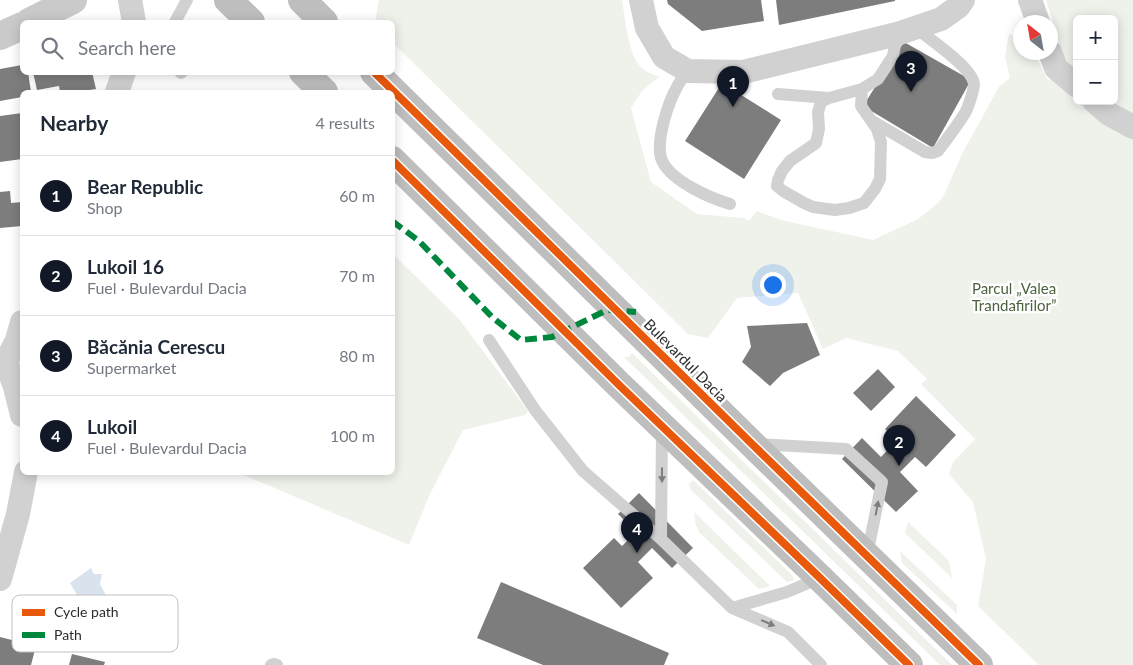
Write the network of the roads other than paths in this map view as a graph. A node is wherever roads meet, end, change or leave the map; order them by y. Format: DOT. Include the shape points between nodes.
graph roads {
  1 [pos="73,0"];
  2 [pos="130,0"];
  3 [pos="187,0"];
  4 [pos="302,0"];
  5 [pos="641,0"];
  6 [pos="963,0"];
  7 [pos="1030,0"];
  8 [pos="1035,15"];
  9 [pos="33,20"];
  10 [pos="134,20"];
  11 [pos="176,20"];
  12 [pos="322,20"];
  13 [pos="20,27"];
  14 [pos="907,31"];
  15 [pos="0,36"];
  16 [pos="1053,60"];
  17 [pos="688,71"];
  18 [pos="123,75"];
  19 [pos="307,75"];
  20 [pos="377,75"];
  21 [pos="1073,83"];
  22 [pos="862,89"];
  23 [pos="118,90"];
  24 [pos="322,90"];
  25 [pos="392,90"];
  26 [pos="395,93"];
  27 [pos="778,94"];
  28 [pos="830,98"];
  29 [pos="1099,105"];
  30 [pos="872,121"];
  31 [pos="1133,127"];
  32 [pos="395,163"];
  33 [pos="730,204"];
  34 [pos="20,329"];
  35 [pos="489,340"];
  36 [pos="10,361"];
  37 [pos="20,407"];
  38 [pos="662,426"];
  39 [pos="752,444"];
  40 [pos="25,475"];
  41 [pos="661,539"];
  42 [pos="867,555"];
  43 [pos="820,578"];
  44 [pos="0,579"];
  45 [pos="728,604"];
  46 [pos="271,665"];
  47 [pos="277,665"];
  48 [pos="821,665"];
  49 [pos="909,665"];
  50 [pos="980,665"];
  1 -- 9 [label="street"];
  2 -- 10 [label="street"];
  3 -- 11 [label="lane"];
  4 -- 12 [label="highway"];
  5 -- 17 [label="street" via="647,28 664,57"];
  6 -- 14 [label="street" via="941,19"];
  7 -- 8 [label="street"];
  13 -- 15 [label="street"];
  14 -- 17 [label="street" via="743,72"];
  14 -- 22 [label="lane" via="878,79"];
  14 -- 30 [label="lane" via="962,64 974,83 966,112 938,151 932,153"];
  16 -- 21 [label="street" via="1056,68"];
  17 -- 33 [label="lane" via="677,86 663,124 659,144 661,159 670,172 692,188"];
  18 -- 23 [label="street"];
  19 -- 24 [label="highway"];
  20 -- 25 [label="highway, Bulevardul Dacia"];
  22 -- 28 [label="lane"];
  22 -- 30 [label="lane" via="861,106"];
  26 -- 39 [label="highway, Bulevardul Dacia"];
  27 -- 28 [label="lane"];
  28 -- 30 [label="lane" via="821,102 816,143 790,161 778,180 777,186 804,203 835,210 864,203 880,179 881,142"];
  29 -- 31 [label="street"];
  32 -- 38 [label="highway"];
  34 -- 36 [label="street"];
  35 -- 41 [label="lane" via="535,410 583,471"];
  36 -- 37 [label="street"];
  38 -- 41 [label="lane, one-way"];
  38 -- 43 [label="highway"];
  39 -- 42 [label="highway, Bulevardul Dacia"];
  42 -- 39 [label="lane, one-way" via="882,482 846,449"];
  40 -- 44 [label="street"];
  41 -- 45 [label="lane"];
  42 -- 50 [label="highway, Bulevardul Dacia"];
  43 -- 45 [label="lane" via="787,592"];
  43 -- 49 [label="highway"];
  45 -- 48 [label="lane, one-way" via="788,632"];
  46 -- 47 [label="lane"];
}
